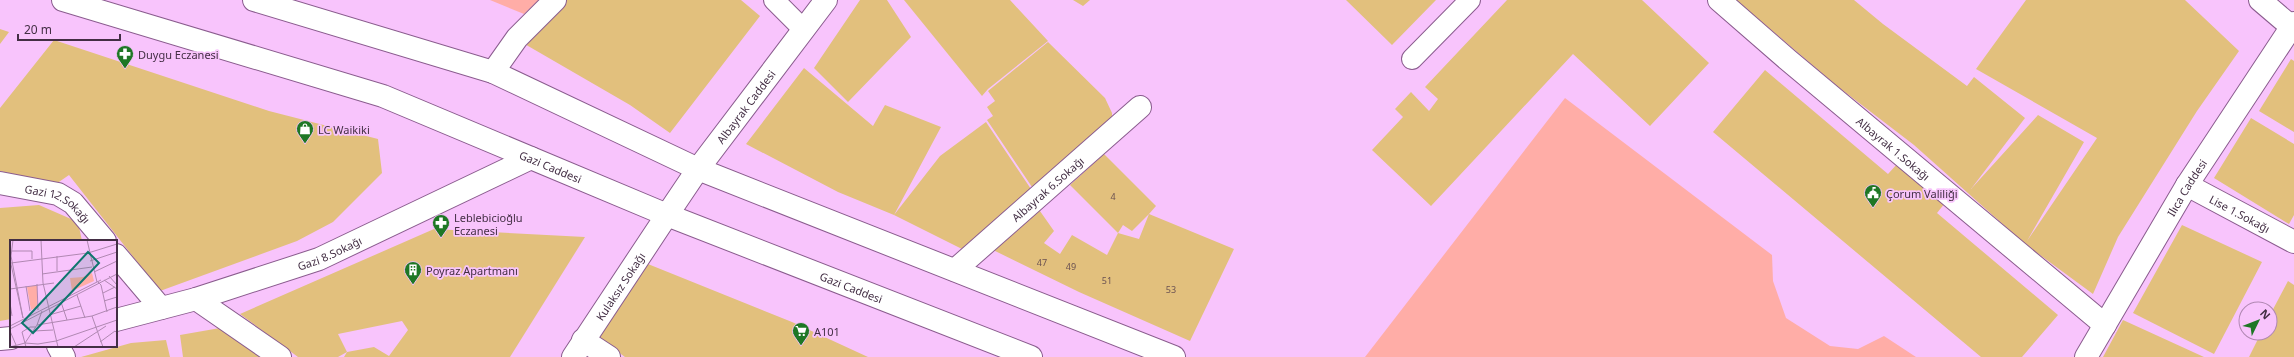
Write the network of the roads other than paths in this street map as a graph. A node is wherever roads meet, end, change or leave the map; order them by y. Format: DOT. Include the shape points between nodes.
graph roads {
  1 [pos="63,0"];
  2 [pos="254,0"];
  3 [pos="555,0"];
  4 [pos="774,0"];
  5 [pos="826,0"];
  6 [pos="1470,0"];
  7 [pos="1719,0"];
  8 [pos="2260,0"];
  9 [pos="2293,27"];
  10 [pos="804,30"];
  11 [pos="1412,59"];
  12 [pos="493,72"];
  13 [pos="1140,107"];
  14 [pos="531,158"];
  15 [pos="698,169"];
  16 [pos="0,183"];
  17 [pos="2186,185"];
  18 [pos="667,215"];
  19 [pos="104,240"];
  20 [pos="2294,242"];
  21 [pos="117,256"];
  22 [pos="955,270"];
  23 [pos="196,299"];
  24 [pos="161,308"];
  25 [pos="117,320"];
  26 [pos="2106,325"];
  27 [pos="10,338"];
  28 [pos="0,339"];
  29 [pos="59,347"];
  30 [pos="578,348"];
  31 [pos="1005,352"];
  32 [pos="64,357"];
  33 [pos="280,357"];
  34 [pos="609,357"];
  35 [pos="1031,357"];
  36 [pos="1174,357"];
  37 [pos="2086,357"];
  1 -- 14 [label="street, Gazi Caddesi" via="383,96"];
  2 -- 12 [label="street"];
  3 -- 12 [label="street" via="517,38"];
  4 -- 10 [label="lane"];
  5 -- 10 [label="street, Albayrak Caddesi"];
  6 -- 11 [label="lane"];
  7 -- 26 [label="street, Albayrak 1.Sokağı"];
  8 -- 9 [label="street"];
  9 -- 17 [label="street, Ilıca Caddesi"];
  10 -- 15 [label="street, Albayrak Caddesi"];
  12 -- 15 [label="street"];
  13 -- 22 [label="street, Albayrak 6.Sokağı"];
  14 -- 18 [label="street, Gazi Caddesi"];
  14 -- 23 [label="street, Gazi 8.Sokağı" via="318,259"];
  15 -- 18 [label="street, Albayrak Caddesi"];
  15 -- 22 [label="street"];
  16 -- 19 [label="street, Gazi 12.Sokağı" via="58,194 73,203"];
  17 -- 20 [label="street, Lise 1.Sokağı"];
  17 -- 26 [label="street, Ilıca Caddesi"];
  18 -- 30 [label="street, Kulaksız Sokağı"];
  18 -- 31 [label="street, Gazi Caddesi"];
  21 -- 24 [label="street"];
  22 -- 36 [label="street"];
  23 -- 24 [label="street, Gazi 8.Sokağı"];
  23 -- 33 [label="street"];
  24 -- 25 [label="street, Gazi 8.Sokağı"];
  26 -- 37 [label="street, Ilıca Caddesi"];
  27 -- 28 [label="street"];
  29 -- 32 [label="street"];
  30 -- 34 [label="street"];
  31 -- 35 [label="street, Gazi Caddesi"];
}
